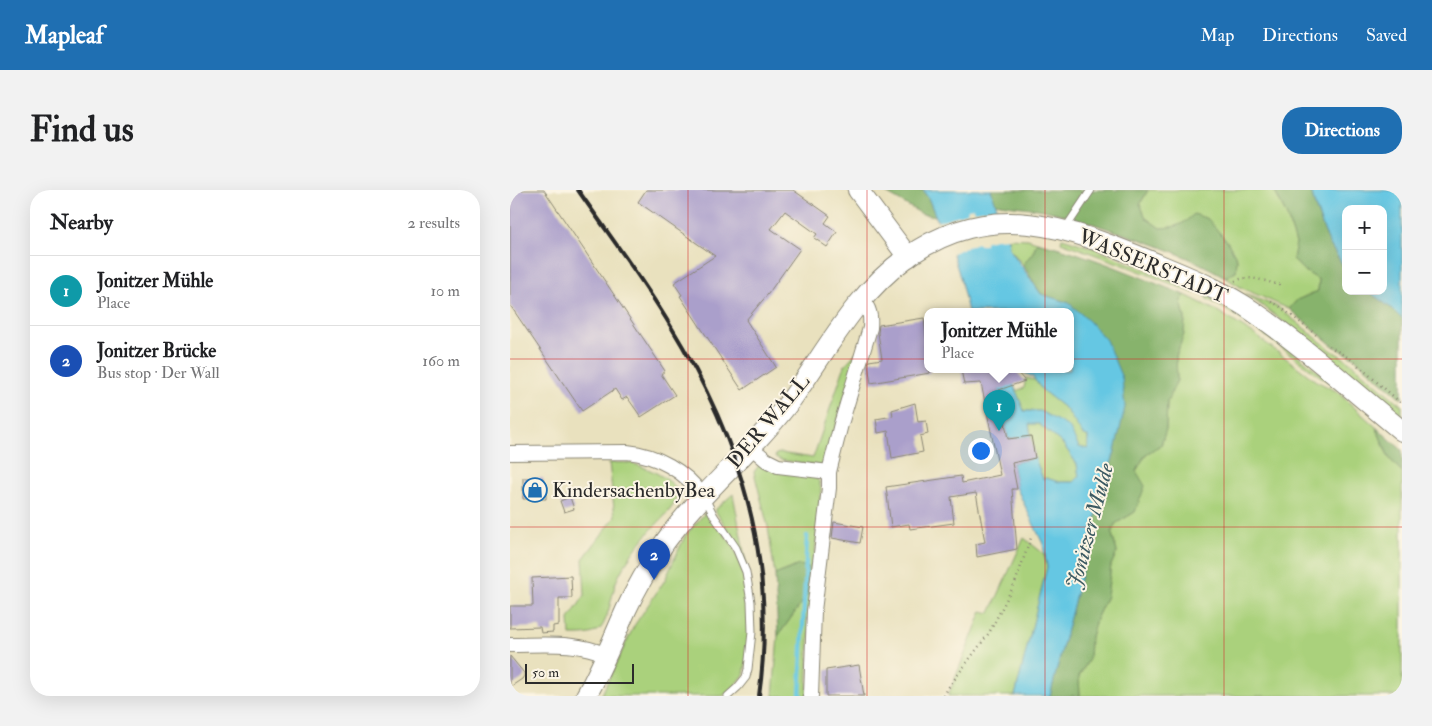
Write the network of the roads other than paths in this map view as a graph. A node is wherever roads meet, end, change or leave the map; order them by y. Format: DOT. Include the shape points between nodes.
graph roads {
  1 [pos="858,190"];
  2 [pos="1091,190"];
  3 [pos="1064,229"];
  4 [pos="930,244"];
  5 [pos="908,257"];
  6 [pos="861,299"];
  7 [pos="1402,431"];
  8 [pos="751,447"];
  9 [pos="510,453"];
  10 [pos="829,472"];
  11 [pos="703,496"];
  12 [pos="510,645"];
  13 [pos="607,654"];
  14 [pos="586,696"];
  15 [pos="728,696"];
  16 [pos="811,696"];
  1 -- 5 [label="main road"];
  2 -- 3 [label="lane"];
  3 -- 4 [label="main road, WASSERSTADT" via="989,224 968,228"];
  3 -- 7 [label="main road, WASSERSTADT" via="1136,255 1223,293 1254,311"];
  4 -- 5 [label="main road, DER WALL"];
  5 -- 6 [label="main road, DER WALL"];
  6 -- 8 [label="main road, DER WALL" via="790,401"];
  6 -- 10 [label="street" via="870,312 870,328"];
  8 -- 10 [label="street" via="778,466"];
  8 -- 11 [label="main road, DER WALL"];
  9 -- 11 [label="street" via="641,453 673,468 694,484"];
  10 -- 16 [label="street" via="814,611"];
  11 -- 13 [label="main road, DER WALL" via="655,558 626,609"];
  11 -- 15 [label="lane" via="736,548 746,572 751,602 748,669 746,677"];
  12 -- 13 [label="street" via="574,645"];
  13 -- 14 [label="main road, DER WALL"];
}
